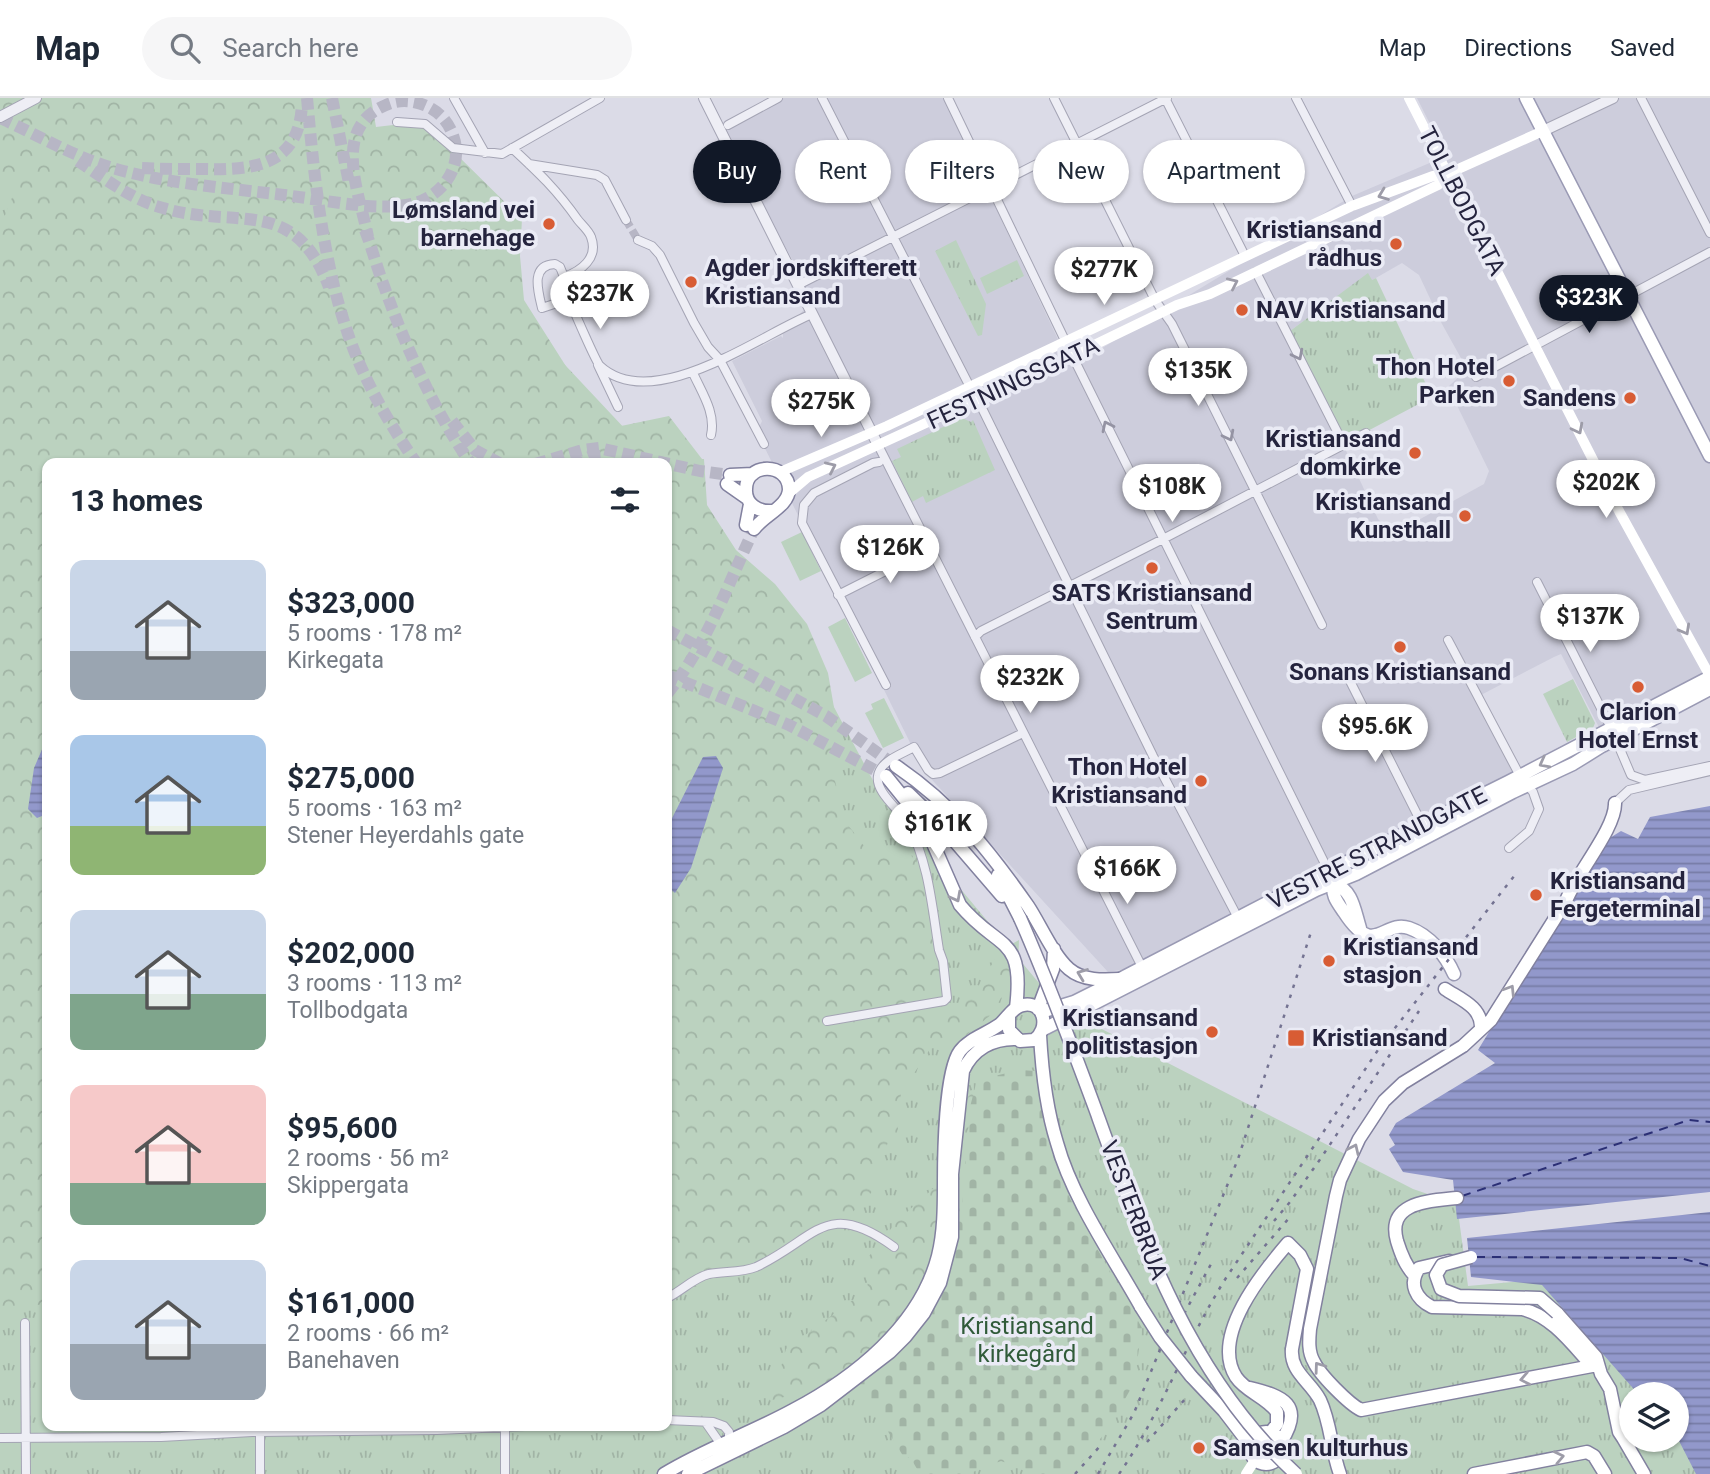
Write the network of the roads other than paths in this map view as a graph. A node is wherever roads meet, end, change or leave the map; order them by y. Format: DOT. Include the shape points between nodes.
graph roads {
  1 [pos="36,98"];
  2 [pos="454,98"];
  3 [pos="600,98"];
  4 [pos="704,98"];
  5 [pos="778,98"];
  6 [pos="822,98"];
  7 [pos="948,98"];
  8 [pos="1054,98"];
  9 [pos="1166,98"];
  10 [pos="1296,98"];
  11 [pos="1409,98"];
  12 [pos="1527,98"];
  13 [pos="1613,98"];
  14 [pos="1641,98"];
  15 [pos="585,101"];
  16 [pos="0,117"];
  17 [pos="397,122"];
  18 [pos="728,125"];
  19 [pos="1543,131"];
  20 [pos="968,140"];
  21 [pos="1075,140"];
  22 [pos="1086,140"];
  23 [pos="512,148"];
  24 [pos="485,153"];
  25 [pos="529,164"];
  26 [pos="1447,174"];
  27 [pos="960,203"];
  28 [pos="999,203"];
  29 [pos="1106,203"];
  30 [pos="1352,206"];
  31 [pos="626,220"];
  32 [pos="1710,233"];
  33 [pos="895,237"];
  34 [pos="638,240"];
  35 [pos="1710,252"];
  36 [pos="1245,256"];
  37 [pos="1256,272"];
  38 [pos="564,277"];
  39 [pos="798,285"];
  40 [pos="1628,298"];
  41 [pos="569,299"];
  42 [pos="1155,300"];
  43 [pos="1163,311"];
  44 [pos="812,314"];
  45 [pos="1067,341"];
  46 [pos="1536,346"];
  47 [pos="1072,355"];
  48 [pos="720,360"];
  49 [pos="598,365"];
  50 [pos="693,373"];
  51 [pos="1476,377"];
  52 [pos="970,387"];
  53 [pos="978,400"];
  54 [pos="618,407"];
  55 [pos="873,433"];
  56 [pos="1366,433"];
  57 [pos="711,435"];
  58 [pos="764,444"];
  59 [pos="878,445"];
  60 [pos="1344,445"];
  61 [pos="1710,456"];
  62 [pos="879,463"];
  63 [pos="780,472"];
  64 [pos="752,474"];
  65 [pos="1256,490"];
  66 [pos="788,494"];
  67 [pos="749,501"];
  68 [pos="772,511"];
  69 [pos="1163,539"];
  70 [pos="931,548"];
  71 [pos="1537,582"];
  72 [pos="1071,586"];
  73 [pos="838,595"];
  74 [pos="1322,625"];
  75 [pos="975,637"];
  76 [pos="1448,640"];
  77 [pos="1710,676"];
  78 [pos="1349,679"];
  79 [pos="886,685"];
  80 [pos="1710,689"];
  81 [pos="1024,733"];
  82 [pos="1613,734"];
  83 [pos="1710,766"];
  84 [pos="1710,772"];
  85 [pos="1524,780"];
  86 [pos="1615,803"];
  87 [pos="1425,831"];
  88 [pos="1509,848"];
  89 [pos="1332,877"];
  90 [pos="1020,918"];
  91 [pos="1238,918"];
  92 [pos="1054,948"];
  93 [pos="1142,967"];
  94 [pos="1454,974"];
  95 [pos="1120,979"];
  96 [pos="1444,989"];
  97 [pos="1039,1010"];
  98 [pos="1012,1013"];
  99 [pos="827,1021"];
  100 [pos="1481,1028"];
  101 [pos="1042,1032"];
  102 [pos="1020,1040"];
  103 [pos="1042,1073"];
  104 [pos="1457,1198"];
  105 [pos="894,1247"];
  106 [pos="1414,1275"];
  107 [pos="672,1296"];
  108 [pos="25,1323"];
  109 [pos="1595,1366"];
  110 [pos="1245,1387"];
  111 [pos="672,1420"];
  112 [pos="706,1423"];
  113 [pos="174,1431"];
  114 [pos="258,1431"];
  115 [pos="505,1431"];
  116 [pos="1259,1437"];
  117 [pos="0,1438"];
  118 [pos="25,1439"];
  119 [pos="726,1446"];
  120 [pos="1279,1452"];
  121 [pos="1255,1460"];
  122 [pos="26,1474"];
  123 [pos="260,1474"];
  124 [pos="505,1474"];
  125 [pos="664,1474"];
  126 [pos="688,1474"];
  127 [pos="1246,1474"];
  128 [pos="1294,1474"];
  129 [pos="1304,1474"];
  130 [pos="1340,1474"];
  131 [pos="1474,1474"];
  132 [pos="1605,1474"];
  133 [pos="1644,1474"];
  1 -- 16 [label="street"];
  2 -- 24 [label="street"];
  3 -- 15 [label="street"];
  4 -- 39 [label="street"];
  5 -- 18 [label="street"];
  6 -- 33 [label="street"];
  7 -- 20 [label="street"];
  8 -- 21 [label="street"];
  9 -- 22 [label="street"];
  9 -- 36 [label="street"];
  10 -- 30 [label="street"];
  11 -- 26 [label="main road, TOLLBODGATA"];
  12 -- 19 [label="main road"];
  13 -- 19 [label="street, FESTNINGSGATA"];
  14 -- 32 [label="street"];
  15 -- 23 [label="street"];
  17 -- 24 [label="street" via="425,124 453,148"];
  19 -- 26 [label="main road, FESTNINGSGATA"];
  19 -- 40 [label="main road"];
  23 -- 24 [label="street" via="502,154"];
  23 -- 25 [label="street"];
  25 -- 31 [label="street" via="597,175"];
  25 -- 38 [label="street" via="554,187 591,238 587,263"];
  26 -- 30 [label="main road, FESTNINGSGATA, one-way"];
  26 -- 37 [label="main road, FESTNINGSGATA" via="1438,185"];
  26 -- 46 [label="main road, TOLLBODGATA"];
  27 -- 33 [label="street"];
  28 -- 45 [label="street"];
  29 -- 42 [label="street"];
  30 -- 36 [label="main road, FESTNINGSGATA"];
  33 -- 39 [label="street"];
  33 -- 52 [label="street"];
  34 -- 48 [label="street" via="660,255 694,323"];
  35 -- 40 [label="street"];
  36 -- 42 [label="main road, FESTNINGSGATA"];
  43 -- 37 [label="main road, FESTNINGSGATA, one-way"];
  37 -- 60 [label="street, one-way"];
  38 -- 41 [label="street"];
  38 -- 41 [label="street" via="555,264 544,266 536,281 542,307"];
  39 -- 44 [label="street"];
  40 -- 46 [label="street"];
  40 -- 61 [label="main road"];
  41 -- 49 [label="street"];
  42 -- 43 [label="street"];
  42 -- 45 [label="main road, FESTNINGSGATA"];
  43 -- 47 [label="main road, FESTNINGSGATA"];
  43 -- 65 [label="street, one-way"];
  44 -- 48 [label="street"];
  44 -- 55 [label="street"];
  45 -- 47 [label="street"];
  45 -- 52 [label="main road, FESTNINGSGATA"];
  46 -- 51 [label="street"];
  46 -- 77 [label="main road, TOLLBODGATA, one-way" via="1619,511"];
  47 -- 53 [label="main road, FESTNINGSGATA"];
  69 -- 47 [label="street, one-way"];
  48 -- 50 [label="street"];
  48 -- 58 [label="street"];
  49 -- 50 [label="street" via="626,379 646,382"];
  49 -- 54 [label="street"];
  50 -- 57 [label="street" via="711,411"];
  52 -- 55 [label="main road, FESTNINGSGATA"];
  53 -- 59 [label="main road, FESTNINGSGATA"];
  53 -- 72 [label="street"];
  55 -- 59 [label="street"];
  55 -- 63 [label="main road, FESTNINGSGATA"];
  56 -- 60 [label="street"];
  66 -- 59 [label="main road, FESTNINGSGATA, one-way" via="808,477"];
  59 -- 70 [label="street"];
  60 -- 65 [label="street"];
  62 -- 73 [label="street" via="814,493 804,505 802,523"];
  63 -- 64 [label="main road" via="763,468"];
  63 -- 66 [label="main road"];
  64 -- 67 [label="main road" via="746,483"];
  64 -- 67 [label="main road" via="728,480"];
  65 -- 69 [label="street"];
  65 -- 74 [label="street"];
  66 -- 68 [label="main road"];
  67 -- 68 [label="main road" via="762,511"];
  67 -- 68 [label="main road" via="750,527"];
  69 -- 72 [label="street"];
  69 -- 89 [label="street"];
  70 -- 73 [label="street"];
  70 -- 75 [label="street"];
  71 -- 82 [label="street"];
  72 -- 75 [label="street"];
  72 -- 91 [label="street"];
  73 -- 79 [label="street"];
  75 -- 81 [label="street"];
  76 -- 85 [label="street"];
  77 -- 82 [label="main road, VESTRE STRANDGATE"];
  78 -- 87 [label="street"];
  80 -- 82 [label="main road, VESTRE STRANDGATE"];
  81 -- 93 [label="street"];
  81 -- 99 [label="street" via="940,773 928,770 914,747 882,766 879,788 908,823 920,851 947,992 944,1001"];
  82 -- 83 [label="street" via="1631,775 1646,780"];
  82 -- 85 [label="main road, VESTRE STRANDGATE"];
  84 -- 86 [label="street" via="1629,790"];
  85 -- 87 [label="main road, VESTRE STRANDGATE"];
  85 -- 88 [label="street" via="1537,801 1538,816"];
  100 -- 86 [label="main road, one-way" via="1491,1020 1566,901 1614,818"];
  87 -- 89 [label="main road, VESTRE STRANDGATE"];
  89 -- 91 [label="main road, VESTRE STRANDGATE"];
  89 -- 94 [label="main road, VESTRE STRANDGATE" via="1350,896 1361,931 1377,936 1402,927 1410,929 1442,953"];
  89 -- 101 [label="main road, VESTRE STRANDGATE"];
  90 -- 92 [label="main road" via="970,838 896,766 943,801 971,832"];
  90 -- 98 [label="main road, one-way" via="940,824 886,776 924,823 960,905 1016,960 1019,982"];
  90 -- 128 [label="main road, VESTERBRUA, bridge" via="1062,1017 1139,1230 1170,1299 1226,1394"];
  91 -- 93 [label="main road, VESTRE STRANDGATE"];
  95 -- 92 [label="main road, one-way" via="1099,980 1075,973"];
  92 -- 97 [label="main road" via="1053,969"];
  93 -- 95 [label="main road, VESTRE STRANDGATE"];
  95 -- 97 [label="main road, VESTRE STRANDGATE" via="1074,1002"];
  96 -- 100 [label="main road" via="1477,1012"];
  97 -- 98 [label="main road" via="1027,1005"];
  97 -- 101 [label="main road" via="1045,1020"];
  98 -- 102 [label="main road" via="1009,1030"];
  98 -- 119 [label="main road" via="965,1045 953,1062 941,1242 930,1279 913,1312 878,1349 834,1384"];
  109 -- 100 [label="main road, one-way" via="1361,1410 1351,1405 1314,1363 1310,1329 1336,1196 1359,1139 1384,1101 1403,1083 1463,1046"];
  101 -- 102 [label="main road" via="1034,1040"];
  101 -- 103 [label="main road"];
  102 -- 103 [label="main road"];
  102 -- 119 [label="main road" via="989,1044 971,1057 963,1071 952,1237 944,1271 924,1313 890,1352 839,1392 784,1427"];
  103 -- 116 [label="main road, bridge" via="1057,1144 1070,1179 1142,1307 1191,1376"];
  104 -- 106 [label="main road" via="1412,1205 1399,1218 1396,1237"];
  105 -- 107 [label="street" via="868,1229 826,1225 755,1268 698,1277"];
  106 -- 109 [label="main road" via="1417,1297 1432,1307 1533,1312 1553,1324"];
  106 -- 109 [label="main road, bridge" via="1426,1265 1471,1257 1438,1268 1436,1280 1441,1289 1459,1296 1541,1298 1596,1357"];
  108 -- 118 [label="street"];
  109 -- 133 [label="main road" via="1606,1369 1617,1385 1626,1431 1623,1438"];
  110 -- 116 [label="main road" via="1277,1412 1277,1424"];
  110 -- 120 [label="main road" via="1271,1393 1288,1405 1292,1421"];
  110 -- 130 [label="main road" via="1233,1372 1229,1351 1236,1321 1253,1288 1288,1242 1307,1269 1292,1361 1324,1410"];
  111 -- 112 [label="street"];
  112 -- 119 [label="street"];
  112 -- 119 [label="street" via="724,1426 729,1432"];
  113 -- 118 [label="street"];
  114 -- 123 [label="street"];
  115 -- 124 [label="street"];
  116 -- 120 [label="main road"];
  116 -- 121 [label="main road" via="1251,1456"];
  117 -- 118 [label="street"];
  118 -- 122 [label="street"];
  119 -- 125 [label="main road"];
  119 -- 126 [label="main road"];
  120 -- 121 [label="main road" via="1265,1464"];
  120 -- 128 [label="main road"];
  120 -- 129 [label="main road"];
  121 -- 127 [label="main road"];
  131 -- 132 [label="main road, one-way" via="1584,1452 1594,1456"];
}
